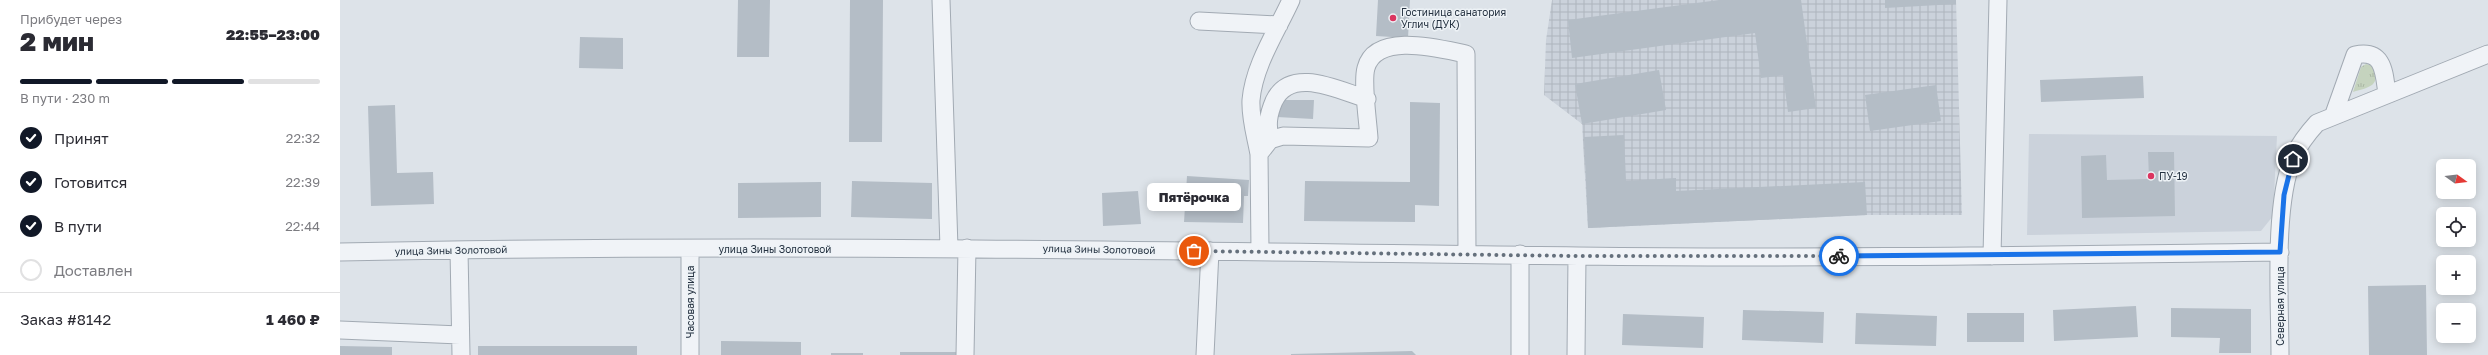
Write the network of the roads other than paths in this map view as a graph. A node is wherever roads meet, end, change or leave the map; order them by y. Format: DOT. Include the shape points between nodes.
graph roads {
  1 [pos="941,0"];
  2 [pos="1291,0"];
  3 [pos="1998,0"];
  4 [pos="1199,21"];
  5 [pos="1279,25"];
  6 [pos="2488,54"];
  7 [pos="2387,94"];
  8 [pos="1367,99"];
  9 [pos="2334,114"];
  10 [pos="1270,140"];
  11 [pos="1259,154"];
  12 [pos="949,248"];
  13 [pos="967,248"];
  14 [pos="459,250"];
  15 [pos="690,250"];
  16 [pos="1210,251"];
  17 [pos="1260,251"];
  18 [pos="340,252"];
  19 [pos="2280,252"];
  20 [pos="1467,254"];
  21 [pos="1520,254"];
  22 [pos="1577,256"];
  23 [pos="1992,256"];
  24 [pos="340,330"];
  25 [pos="460,335"];
  26 [pos="461,355"];
  27 [pos="690,355"];
  28 [pos="965,355"];
  29 [pos="1205,355"];
  30 [pos="1520,355"];
  31 [pos="1576,355"];
  32 [pos="2280,355"];
  1 -- 12 [label="street"];
  2 -- 5 [label="street"];
  3 -- 23 [label="street"];
  4 -- 5 [label="street"];
  5 -- 11 [label="street" via="1259,69 1251,99"];
  6 -- 7 [label="street"];
  7 -- 9 [label="street"];
  7 -- 9 [label="street" via="2383,68 2377,57 2366,53 2355,55"];
  8 -- 10 [label="street" via="1369,138 1283,136"];
  8 -- 10 [label="street" via="1316,84 1299,82 1288,85 1277,96 1270,109 1267,124"];
  8 -- 20 [label="street" via="1366,68 1372,57 1382,50 1395,46 1426,46 1466,54"];
  9 -- 19 [label="street, Северная улица" via="2317,123 2299,146 2289,169 2284,195"];
  10 -- 11 [label="street"];
  11 -- 17 [label="street"];
  12 -- 13 [label="street, улица Зины Золотовой"];
  12 -- 15 [label="street, улица Зины Золотовой"];
  13 -- 16 [label="street, улица Зины Золотовой"];
  13 -- 28 [label="street"];
  14 -- 15 [label="street, улица Зины Золотовой"];
  14 -- 18 [label="street, улица Зины Золотовой"];
  14 -- 25 [label="street"];
  15 -- 27 [label="street, Часовая улица"];
  16 -- 17 [label="street, улица Зины Золотовой"];
  16 -- 29 [label="street"];
  17 -- 20 [label="street, улица Зины Золотовой"];
  19 -- 23 [label="street, улица Зины Золотовой"];
  19 -- 32 [label="street, Северная улица"];
  20 -- 21 [label="street, улица Зины Золотовой"];
  21 -- 22 [label="street, улица Зины Золотовой"];
  21 -- 30 [label="street"];
  22 -- 23 [label="street, улица Зины Золотовой"];
  22 -- 31 [label="street"];
  24 -- 25 [label="street"];
  25 -- 26 [label="street"];
}
